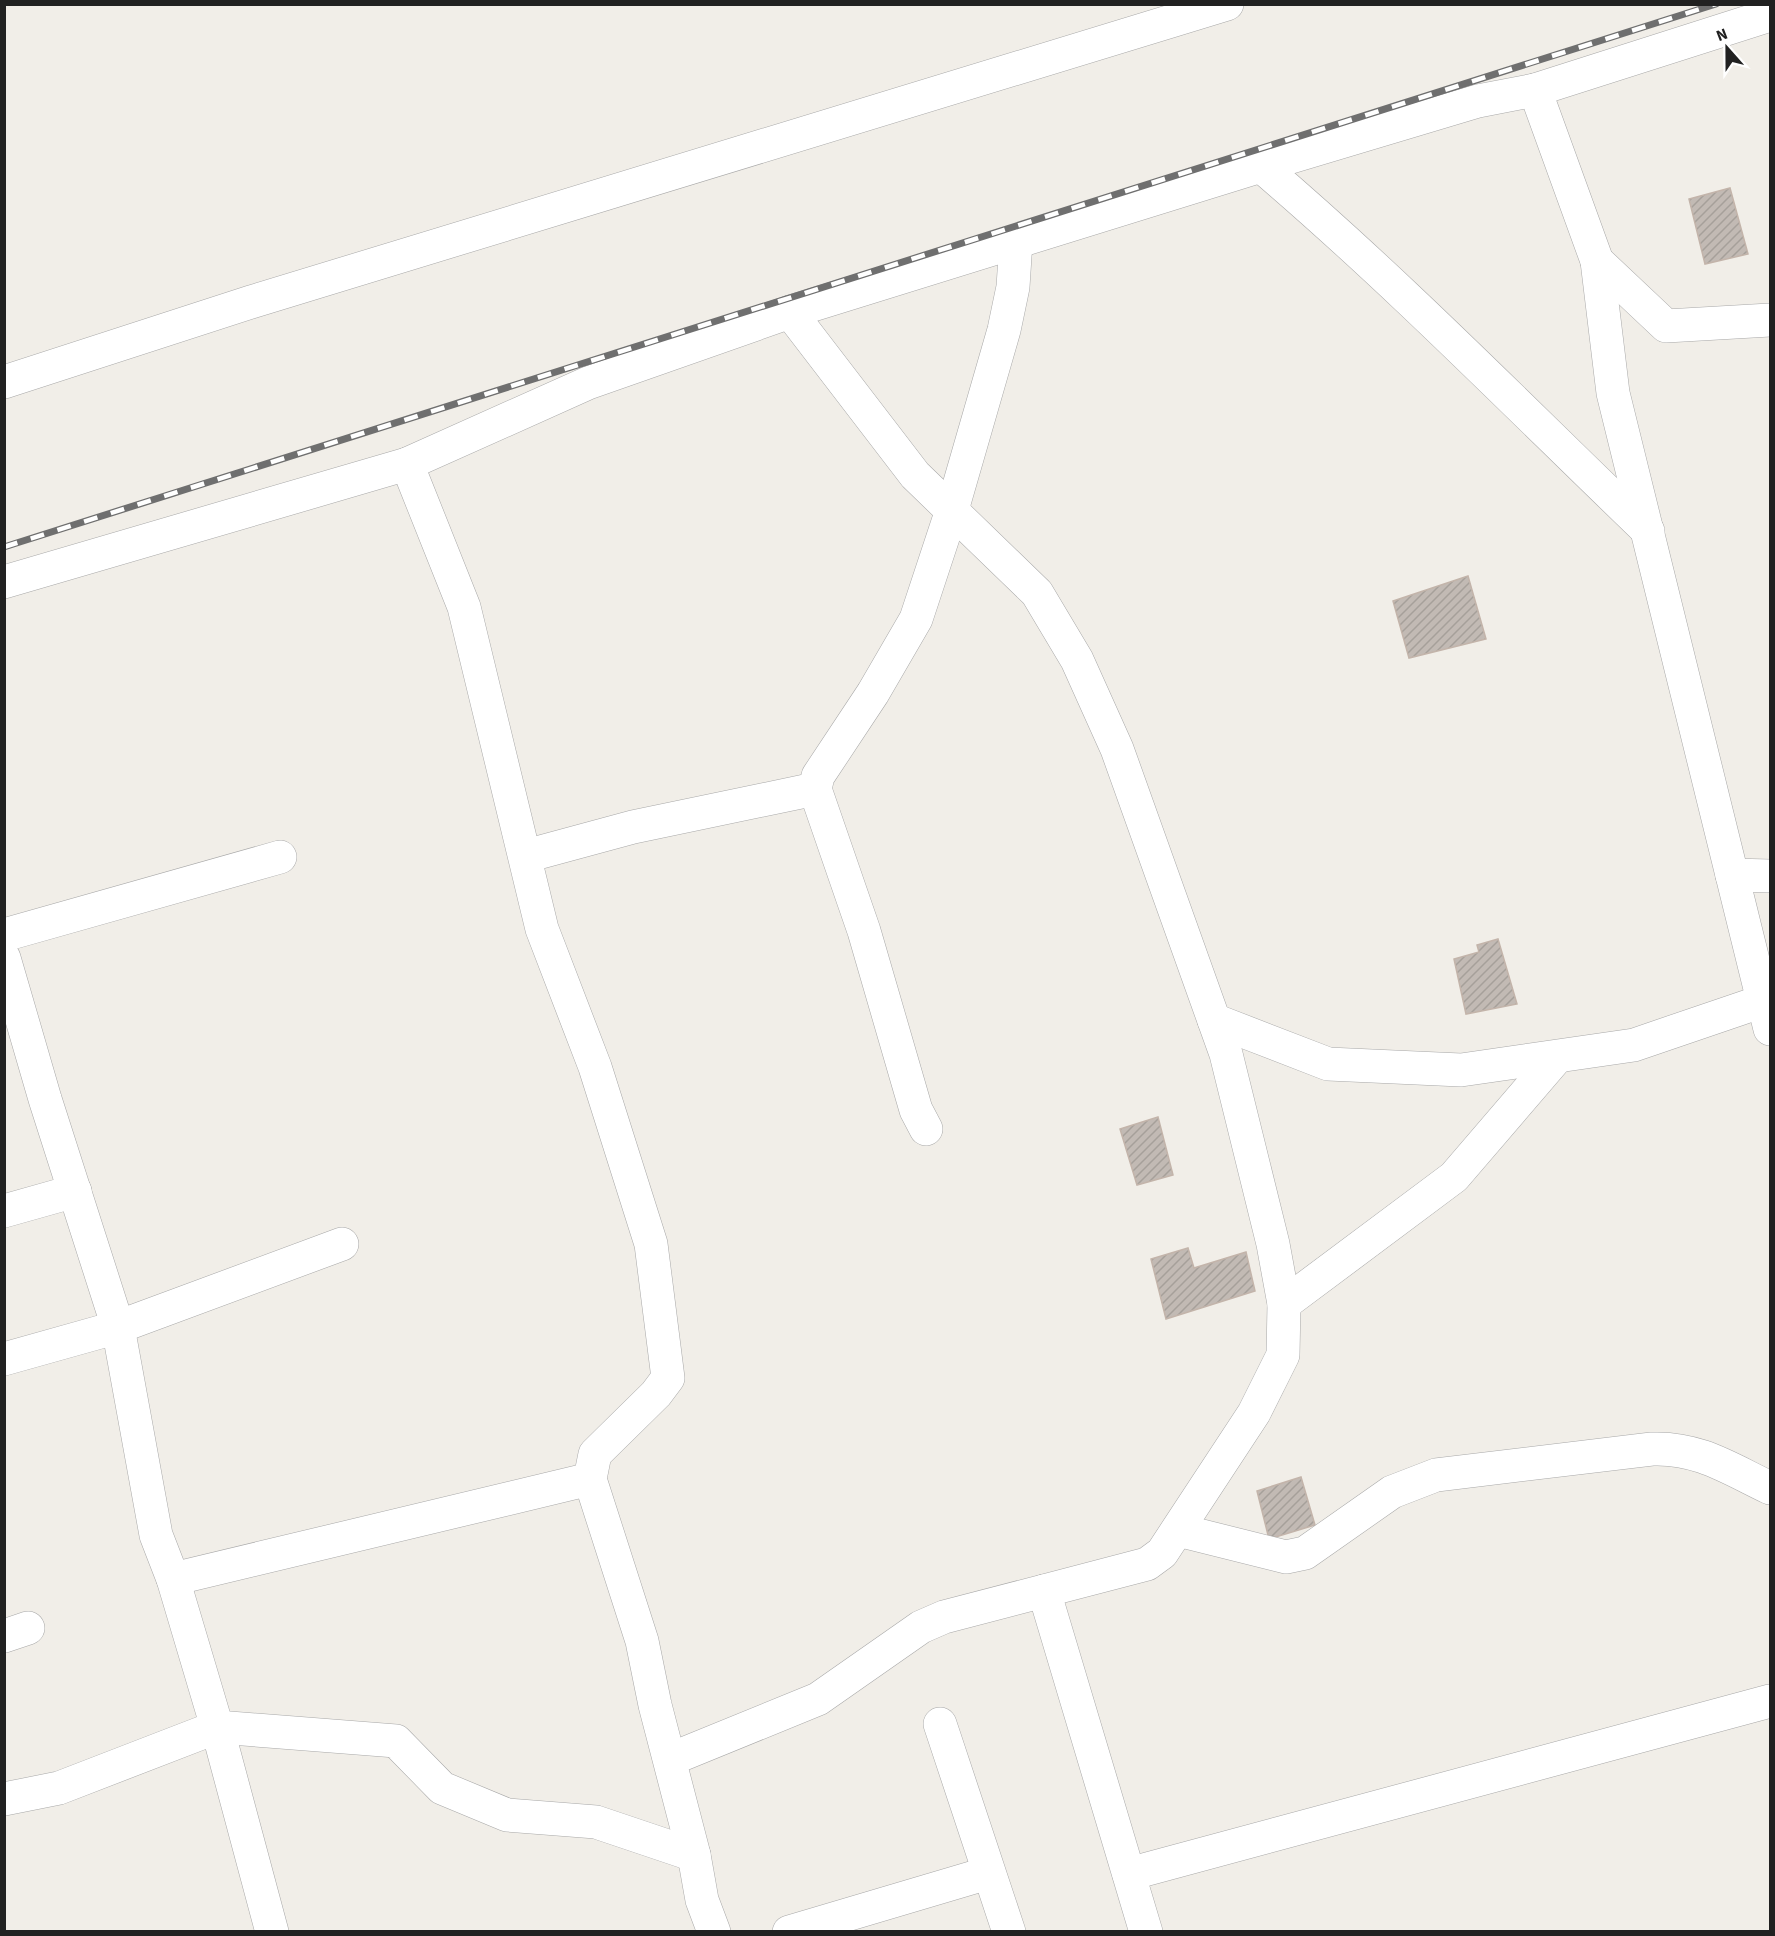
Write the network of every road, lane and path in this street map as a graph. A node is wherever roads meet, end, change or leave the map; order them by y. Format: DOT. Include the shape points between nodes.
graph roads {
  1 [pos="1227,4"];
  2 [pos="1770,15"];
  3 [pos="1535,90"];
  4 [pos="1261,166"];
  5 [pos="1016,241"];
  6 [pos="1597,261"];
  7 [pos="790,312"];
  8 [pos="1770,320"];
  9 [pos="4,382"];
  10 [pos="407,464"];
  11 [pos="952,510"];
  12 [pos="1648,532"];
  13 [pos="4,582"];
  14 [pos="815,789"];
  15 [pos="526,855"];
  16 [pos="280,857"];
  17 [pos="1732,875"];
  18 [pos="1770,876"];
  19 [pos="4,935"];
  20 [pos="4,958"];
  21 [pos="1767,1015"];
  22 [pos="1214,1020"];
  23 [pos="1557,1057"];
  24 [pos="926,1129"];
  25 [pos="75,1191"];
  26 [pos="4,1210"];
  27 [pos="342,1244"];
  28 [pos="1284,1304"];
  29 [pos="118,1327"];
  30 [pos="4,1359"];
  31 [pos="590,1479"];
  32 [pos="1770,1488"];
  33 [pos="1178,1530"];
  34 [pos="173,1579"];
  35 [pos="1044,1591"];
  36 [pos="1770,1701"];
  37 [pos="940,1724"];
  38 [pos="217,1726"];
  39 [pos="671,1759"];
  40 [pos="4,1799"];
  41 [pos="694,1855"];
  42 [pos="988,1873"];
  43 [pos="1129,1874"];
  44 [pos="869,1921"];
  45 [pos="272,1932"];
  46 [pos="714,1932"];
  47 [pos="789,1932"];
  48 [pos="1009,1932"];
  49 [pos="1146,1932"];
  1 -- 9 [label="street" via="251,302"];
  2 -- 3 [label="street"];
  3 -- 4 [label="street" via="1478,101"];
  3 -- 6 [label="street"];
  4 -- 5 [label="street"];
  4 -- 12 [label="street" via="1422,313"];
  5 -- 7 [label="street"];
  5 -- 11 [label="street" via="1013,287 1004,330"];
  6 -- 8 [label="street" via="1666,326"];
  6 -- 12 [label="street" via="1613,393"];
  7 -- 10 [label="street" via="588,383"];
  7 -- 11 [label="street" via="915,475"];
  10 -- 13 [label="street"];
  10 -- 15 [label="street" via="464,607"];
  11 -- 14 [label="street" via="916,619 818,776"];
  11 -- 22 [label="street" via="1037,593 1077,660 1117,749"];
  12 -- 17 [label="street"];
  14 -- 15 [label="street" via="633,827"];
  14 -- 24 [label="street" via="864,931 916,1110"];
  15 -- 31 [label="street" via="542,929 595,1067 651,1244 668,1378 595,1454"];
  16 -- 19 [label="street"];
  17 -- 18 [label="street"];
  17 -- 21 [label="street"];
  20 -- 25 [label="street"];
  21 -- 23 [label="street" via="1634,1045"];
  22 -- 23 [label="street" via="1328,1064 1461,1070"];
  22 -- 28 [label="street" via="1232,1076"];
  23 -- 28 [label="street" via="1454,1177"];
  25 -- 26 [label="street"];
  25 -- 29 [label="street"];
  27 -- 29 [label="street"];
  28 -- 33 [label="street" via="1282,1356 1254,1413"];
  29 -- 30 [label="street"];
  29 -- 34 [label="street" via="156,1535"];
  31 -- 34 [label="street"];
  31 -- 39 [label="street" via="642,1641"];
  32 -- 33 [label="street" via="1704,1456 1676,1448 1652,1449 1437,1475 1392,1492 1305,1553 1286,1557"];
  33 -- 35 [label="street" via="1162,1553 1147,1564"];
  34 -- 38 [label="street"];
  35 -- 39 [label="street" via="944,1617 921,1627 818,1699"];
  35 -- 43 [label="street"];
  36 -- 43 [label="street"];
  37 -- 42 [label="street"];
  38 -- 40 [label="street" via="59,1788"];
  38 -- 41 [label="street" via="396,1741 442,1788 507,1815 596,1822"];
  38 -- 45 [label="street"];
  39 -- 41 [label="street"];
  41 -- 46 [label="street" via="702,1900"];
  42 -- 44 [label="street"];
  42 -- 48 [label="street"];
  43 -- 49 [label="street"];
  44 -- 47 [label="street"];
}
